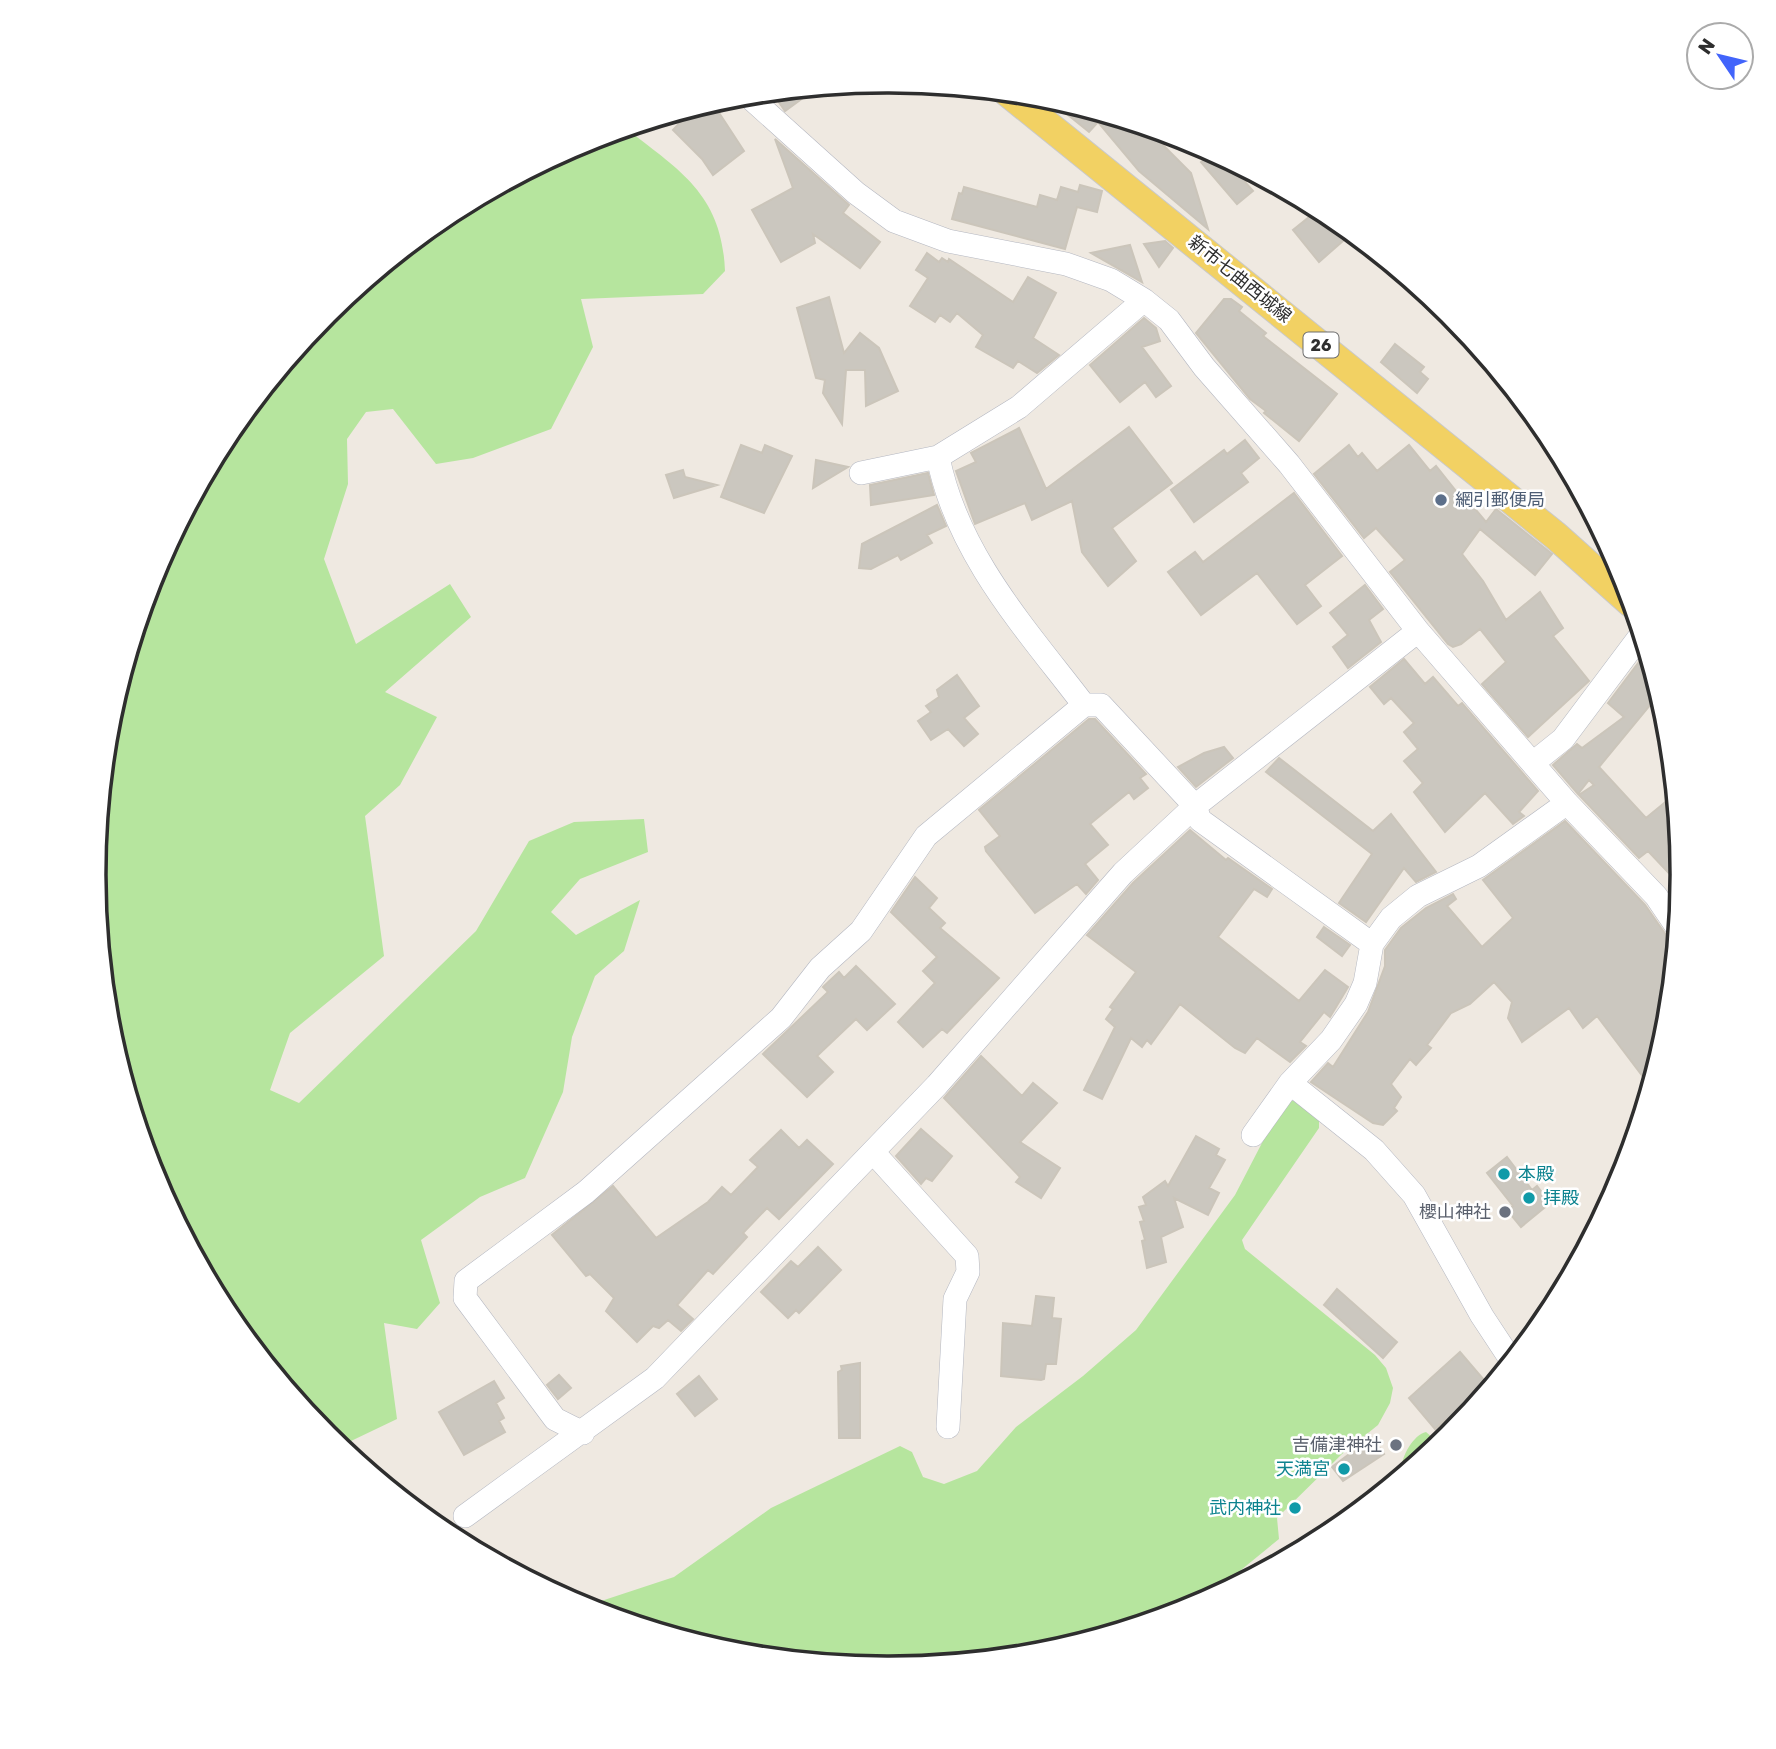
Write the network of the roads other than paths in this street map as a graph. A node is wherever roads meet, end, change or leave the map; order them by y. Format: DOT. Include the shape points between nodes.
graph roads {
  1 [pos="757,104"];
  2 [pos="1023,105"];
  3 [pos="1144,300"];
  4 [pos="938,457"];
  5 [pos="861,473"];
  6 [pos="1615,589"];
  7 [pos="1418,631"];
  8 [pos="1634,644"];
  9 [pos="1084,705"];
  10 [pos="1533,763"];
  11 [pos="1567,803"];
  12 [pos="1195,806"];
  13 [pos="1668,914"];
  14 [pos="1372,944"];
  15 [pos="1290,1083"];
  16 [pos="1253,1135"];
  17 [pos="873,1152"];
  18 [pos="1506,1352"];
  19 [pos="948,1427"];
  20 [pos="583,1433"];
  21 [pos="465,1516"];
  1 -- 3 [label="street" via="894,221 948,241 1066,264 1111,280"];
  2 -- 6 [label="main road, 新市七曲西城線 / 26" via="1545,527"];
  3 -- 4 [label="street" via="1019,407"];
  3 -- 7 [label="street" via="1169,320 1289,464"];
  4 -- 5 [label="street"];
  4 -- 9 [label="street" via="943,482 977,559"];
  7 -- 10 [label="street"];
  7 -- 12 [label="street"];
  8 -- 10 [label="street" via="1563,739"];
  9 -- 12 [label="street" via="1101,705"];
  9 -- 20 [label="street" via="926,836 861,931 820,968 781,1018 586,1192 466,1281 465,1298 555,1419"];
  10 -- 11 [label="street"];
  11 -- 13 [label="street" via="1656,895"];
  11 -- 14 [label="street" via="1479,866 1419,896 1391,918"];
  12 -- 14 [label="street" via="1200,820"];
  12 -- 17 [label="street" via="1124,873"];
  14 -- 15 [label="street" via="1356,1004 1331,1040"];
  15 -- 16 [label="street"];
  15 -- 18 [label="street" via="1374,1150 1414,1195"];
  17 -- 19 [label="street" via="967,1256 968,1272 955,1299"];
  17 -- 20 [label="street" via="655,1378"];
  20 -- 21 [label="street"];
}
